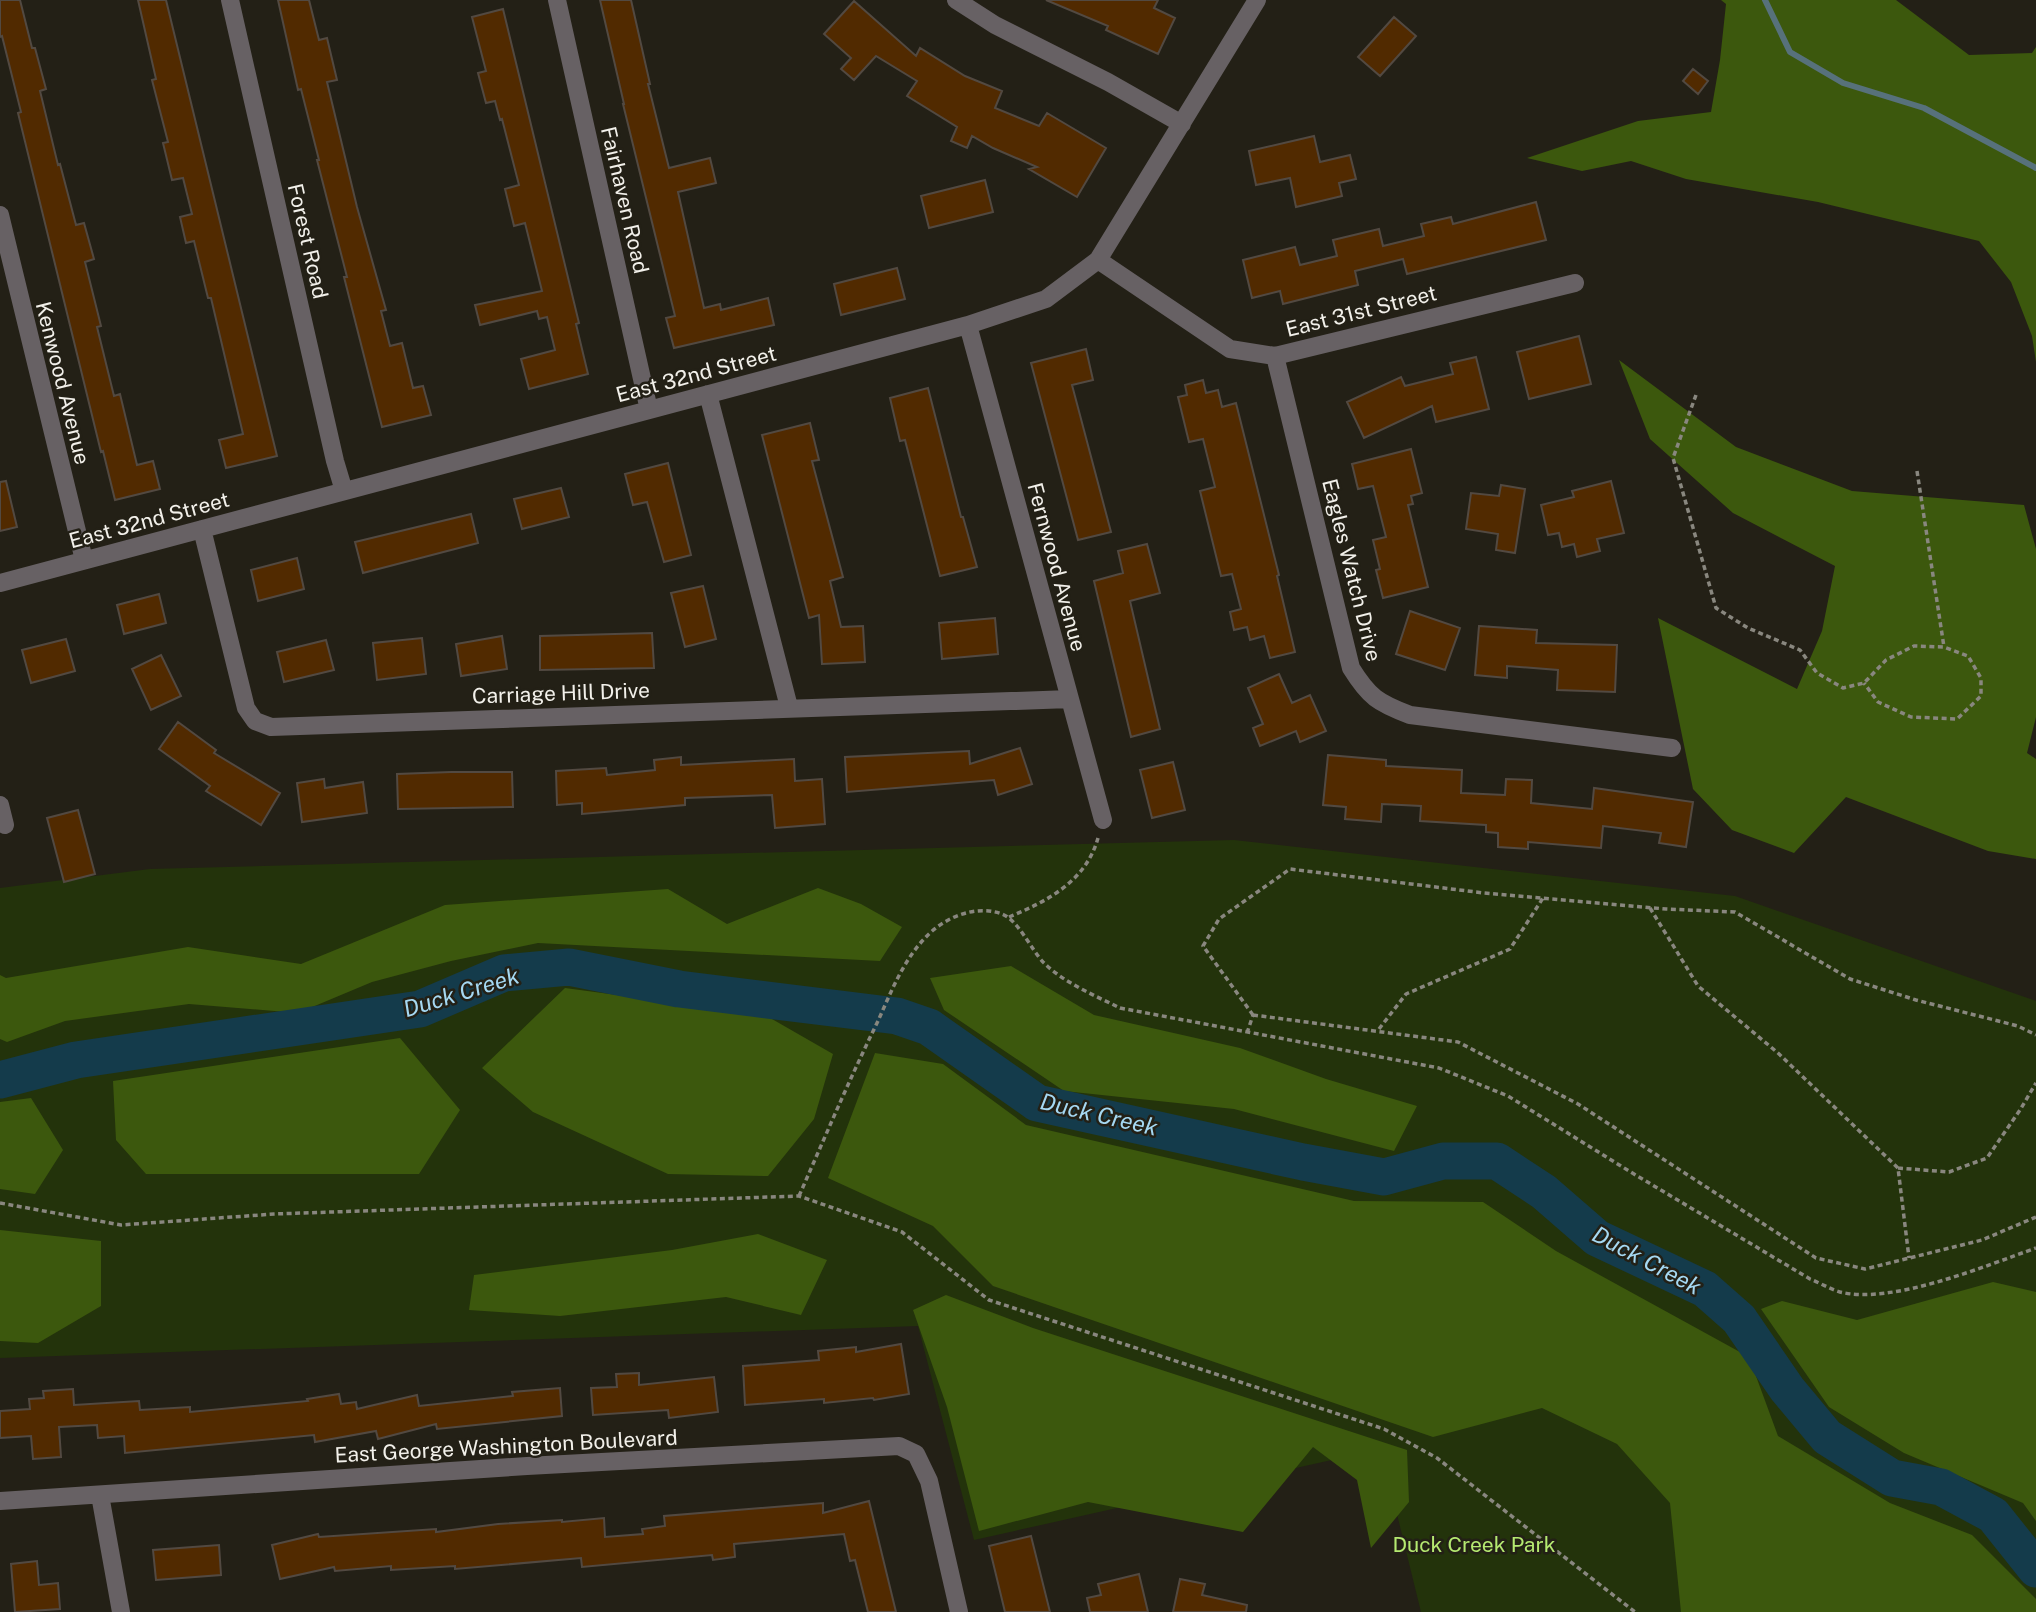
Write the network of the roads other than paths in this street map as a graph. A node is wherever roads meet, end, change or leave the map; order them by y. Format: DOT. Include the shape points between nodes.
graph roads {
  1 [pos="230,0"];
  2 [pos="557,0"];
  3 [pos="956,0"];
  4 [pos="1257,0"];
  5 [pos="1182,124"];
  6 [pos="0,215"];
  7 [pos="1098,260"];
  8 [pos="1575,283"];
  9 [pos="968,325"];
  10 [pos="1275,356"];
  11 [pos="708,394"];
  12 [pos="649,410"];
  13 [pos="344,491"];
  14 [pos="202,529"];
  15 [pos="84,561"];
  16 [pos="0,583"];
  17 [pos="1070,699"];
  18 [pos="789,707"];
  19 [pos="1672,748"];
  20 [pos="0,804"];
  21 [pos="1103,820"];
  22 [pos="5,825"];
  23 [pos="100,1494"];
  24 [pos="0,1501"];
  25 [pos="121,1612"];
  26 [pos="959,1612"];
  1 -- 13 [label="street, Forest Road"];
  2 -- 12 [label="street, Fairhaven Road"];
  3 -- 5 [label="street"];
  4 -- 5 [label="street, East 32nd Street"];
  5 -- 7 [label="street, East 32nd Street"];
  6 -- 15 [label="street, Kenwood Avenue"];
  7 -- 9 [label="street, East 32nd Street" via="1046,299"];
  7 -- 10 [label="street, East 31st Street" via="1230,349"];
  8 -- 10 [label="street, East 31st Street"];
  9 -- 11 [label="street, East 32nd Street"];
  9 -- 17 [label="street, Fernwood Avenue"];
  10 -- 19 [label="street, Eagles Watch Drive" via="1351,668 1364,689 1382,704 1410,715"];
  11 -- 12 [label="street, East 32nd Street"];
  11 -- 18 [label="street"];
  12 -- 13 [label="street, East 32nd Street"];
  13 -- 14 [label="street, East 32nd Street"];
  14 -- 15 [label="street, East 32nd Street"];
  14 -- 18 [label="street, Carriage Hill Drive" via="246,708 255,722 271,727"];
  15 -- 16 [label="street, East 32nd Street"];
  17 -- 18 [label="street, Carriage Hill Drive"];
  17 -- 21 [label="street, Fernwood Avenue"];
  20 -- 22 [label="street"];
  23 -- 24 [label="street, East George Washington Boulevard"];
  23 -- 25 [label="street"];
  23 -- 26 [label="street, East George Washington Boulevard" via="899,1446 916,1454 929,1481"];
}
